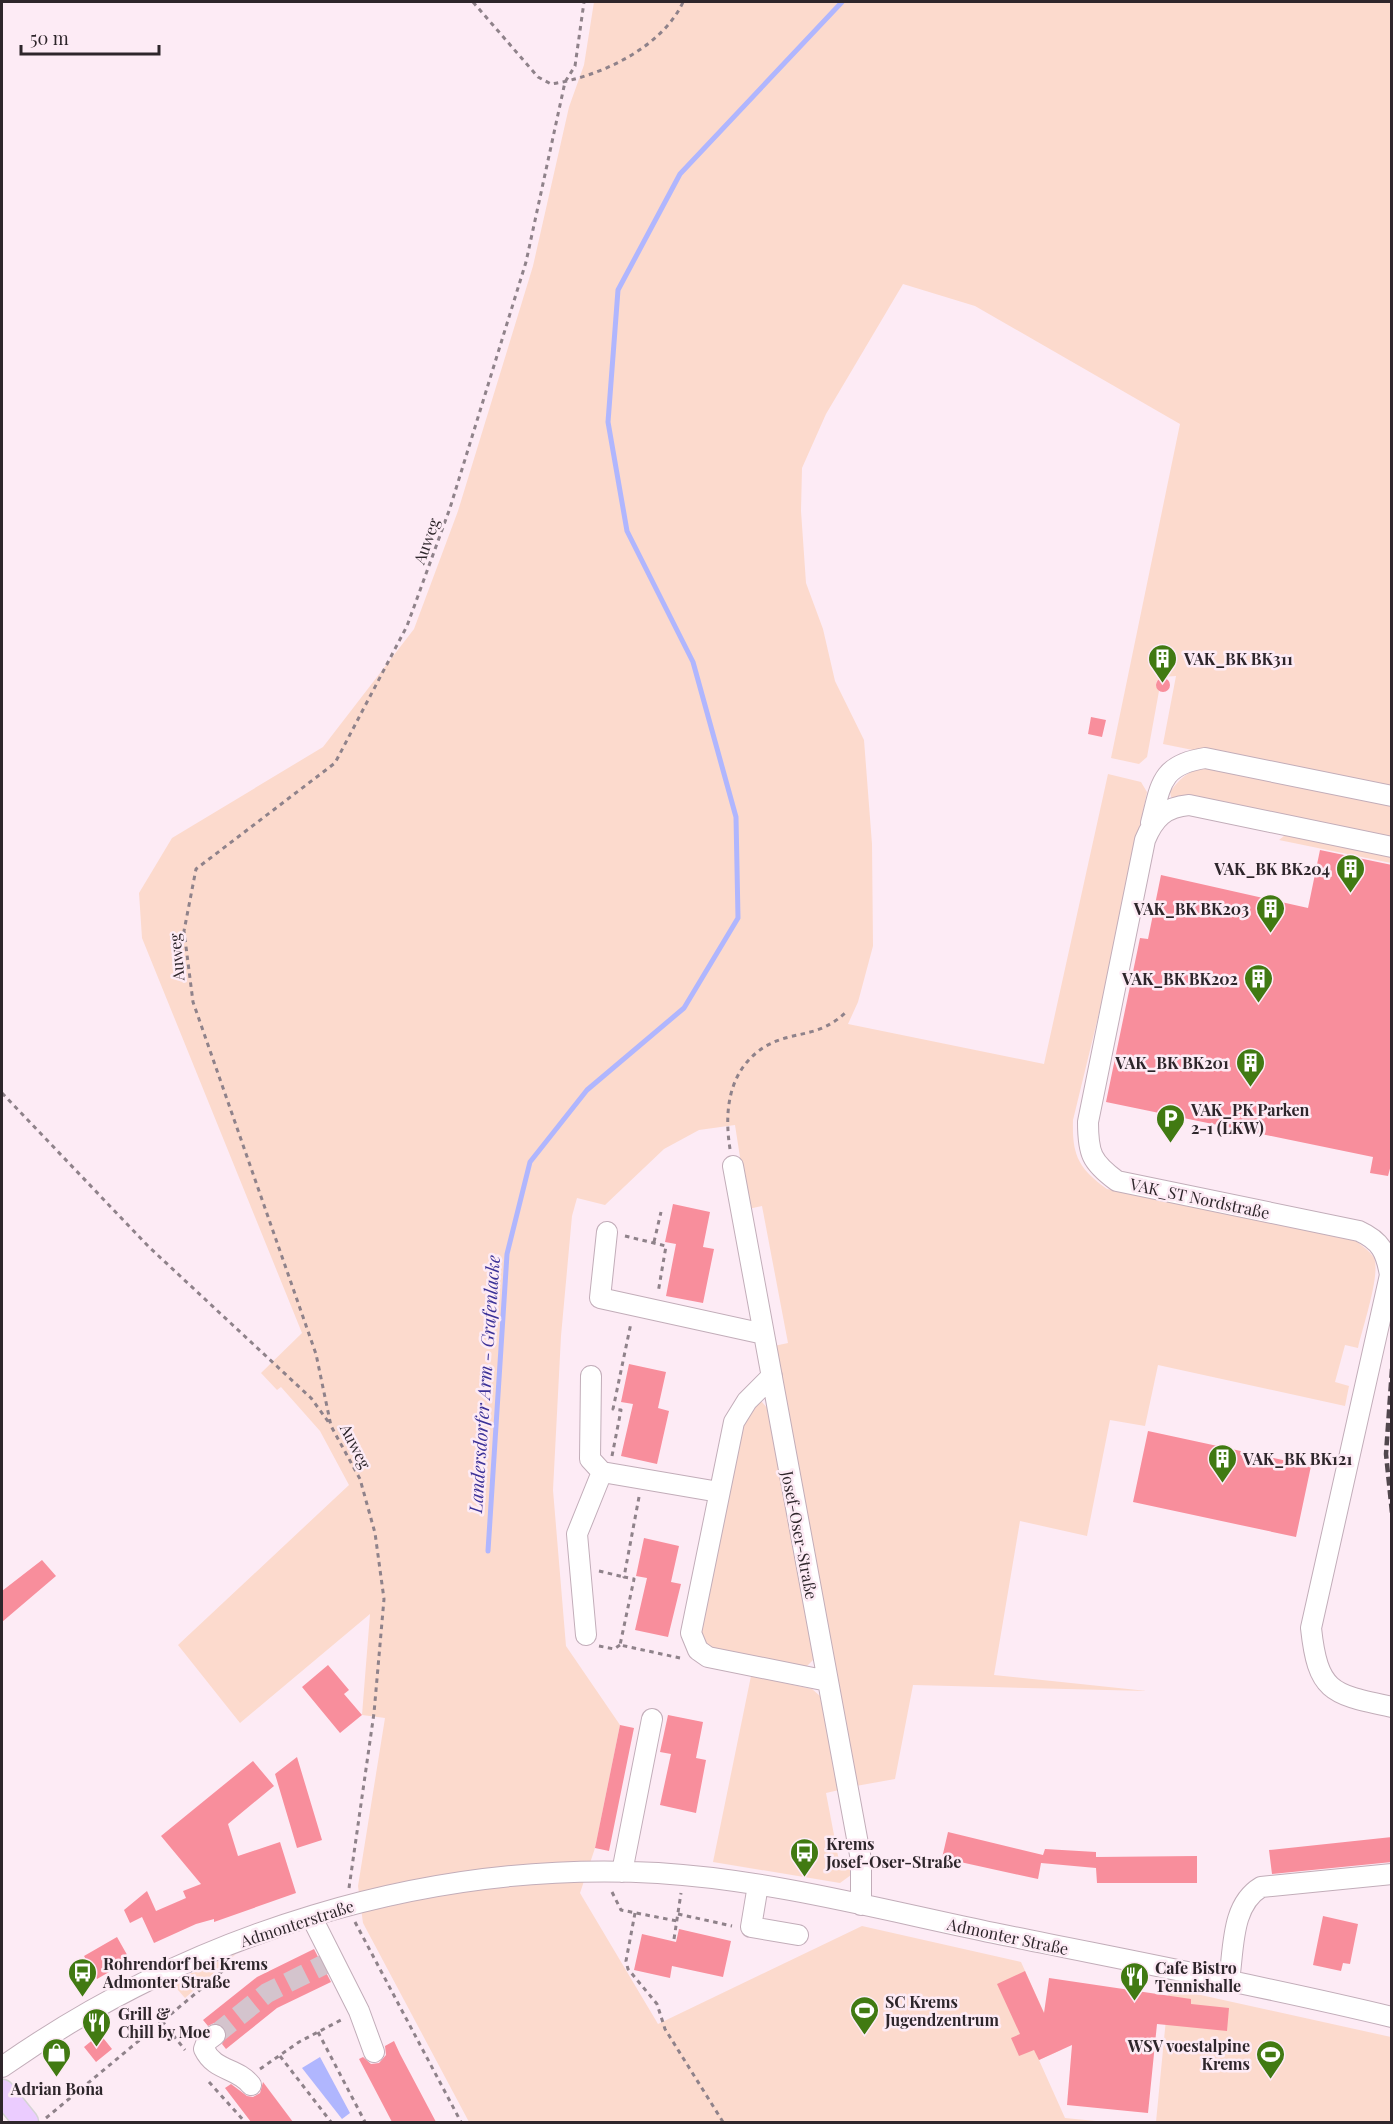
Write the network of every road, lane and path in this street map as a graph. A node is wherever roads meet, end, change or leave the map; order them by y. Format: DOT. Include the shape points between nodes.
graph roads {
  1 [pos="473,2"];
  2 [pos="584,2"];
  3 [pos="683,2"];
  4 [pos="565,82"];
  5 [pos="1392,796"];
  6 [pos="1151,824"];
  7 [pos="1392,847"];
  8 [pos="846,1012"];
  9 [pos="2,1093"];
  10 [pos="733,1166"];
  11 [pos="661,1212"];
  12 [pos="607,1232"];
  13 [pos="654,1242"];
  14 [pos="635,1305"];
  15 [pos="655,1309"];
  16 [pos="764,1334"];
  17 [pos="591,1376"];
  18 [pos="772,1376"];
  19 [pos="331,1426"];
  20 [pos="605,1472"];
  21 [pos="643,1478"];
  22 [pos="719,1491"];
  23 [pos="580,1567"];
  24 [pos="624,1577"];
  25 [pos="586,1635"];
  26 [pos="698,1650"];
  27 [pos="828,1681"];
  28 [pos="1392,1707"];
  29 [pos="652,1719"];
  30 [pos="1392,1874"];
  31 [pos="616,1880"];
  32 [pos="758,1885"];
  33 [pos="682,1889"];
  34 [pos="861,1905"];
  35 [pos="351,1913"];
  36 [pos="635,1913"];
  37 [pos="678,1914"];
  38 [pos="312,1918"];
  39 [pos="677,1922"];
  40 [pos="751,1927"];
  41 [pos="798,1935"];
  42 [pos="674,1939"];
  43 [pos="230,1965"];
  44 [pos="1229,1981"];
  45 [pos="359,2011"];
  46 [pos="1392,2017"];
  47 [pos="318,2032"];
  48 [pos="214,2034"];
  49 [pos="374,2052"];
  50 [pos="280,2056"];
  51 [pos="2,2067"];
  52 [pos="253,2077"];
  53 [pos="2,2092"];
  54 [pos="26,2122"];
  55 [pos="41,2122"];
  56 [pos="331,2122"];
  57 [pos="365,2122"];
  58 [pos="461,2122"];
  59 [pos="723,2122"];
  1 -- 4 [label="path" via="538,77 550,84"];
  2 -- 4 [label="path, Auweg" via="574,66"];
  3 -- 4 [label="path" via="640,52"];
  4 -- 19 [label="path, Auweg" via="526,262 450,508 407,626 335,763 196,869 184,931 193,1002 316,1354"];
  5 -- 6 [label="street, VAK_ST Nordstraße" via="1204,758 1185,761 1170,770 1162,781"];
  6 -- 7 [label="street" via="1174,806 1190,805"];
  6 -- 28 [label="street, VAK_ST Nordstraße" via="1144,840 1088,1122 1088,1147 1098,1167 1117,1181 1359,1231 1375,1238 1387,1255 1389,1275 1311,1628 1315,1660 1326,1683 1347,1697"];
  8 -- 10 [label="path" via="832,1025 766,1046 735,1080 727,1103 726,1125"];
  9 -- 19 [label="path" via="149,1247 311,1398"];
  10 -- 16 [label="street, Josef-Oser-Straße"];
  11 -- 13 [label="path"];
  12 -- 13 [label="path"];
  12 -- 14 [label="street" via="600,1298"];
  13 -- 15 [label="path" via="666,1246"];
  14 -- 15 [label="street"];
  14 -- 20 [label="path" via="613,1409 621,1410"];
  15 -- 16 [label="street"];
  16 -- 18 [label="street, Josef-Oser-Straße"];
  17 -- 20 [label="street" via="590,1458"];
  18 -- 22 [label="street" via="734,1422"];
  18 -- 27 [label="street, Josef-Oser-Straße"];
  19 -- 35 [label="path, Auweg" via="360,1479 375,1533 384,1599"];
  20 -- 21 [label="street"];
  20 -- 23 [label="street" via="577,1534"];
  21 -- 22 [label="street"];
  21 -- 24 [label="path"];
  22 -- 26 [label="street" via="692,1623 691,1633"];
  23 -- 24 [label="path"];
  23 -- 25 [label="street"];
  24 -- 26 [label="path" via="634,1579 620,1645 681,1658"];
  26 -- 27 [label="street" via="708,1657"];
  27 -- 34 [label="street, Josef-Oser-Straße" via="861,1860"];
  29 -- 31 [label="street"];
  30 -- 44 [label="street" via="1262,1887 1248,1895 1240,1909"];
  31 -- 32 [label="street, Admonter Straße" via="694,1876"];
  31 -- 35 [label="street, Admonterstraße" via="517,1875 473,1879 410,1889"];
  31 -- 36 [label="path" via="621,1910"];
  32 -- 34 [label="street, Admonter Straße"];
  32 -- 40 [label="street"];
  33 -- 37 [label="path"];
  34 -- 44 [label="street, Admonter Straße"];
  35 -- 38 [label="street, Admonterstraße"];
  35 -- 58 [label="path, Admonterstraße"];
  36 -- 39 [label="path"];
  36 -- 59 [label="path" via="628,1969 657,2004 665,2029"];
  37 -- 39 [label="path"];
  37 -- 40 [label="path"];
  38 -- 45 [label="street"];
  38 -- 51 [label="street, Admonterstraße" via="166,1970 90,2010"];
  39 -- 42 [label="path"];
  40 -- 41 [label="street"];
  43 -- 55 [label="path"];
  44 -- 46 [label="street, Admonter Straße"];
  45 -- 47 [label="path"];
  45 -- 49 [label="street"];
  47 -- 50 [label="path"];
  47 -- 57 [label="path"];
  48 -- 52 [label="street" via="204,2049 208,2059 217,2067"];
  50 -- 52 [label="path"];
  50 -- 56 [label="path"];
  53 -- 54 [label="main road"];
}
